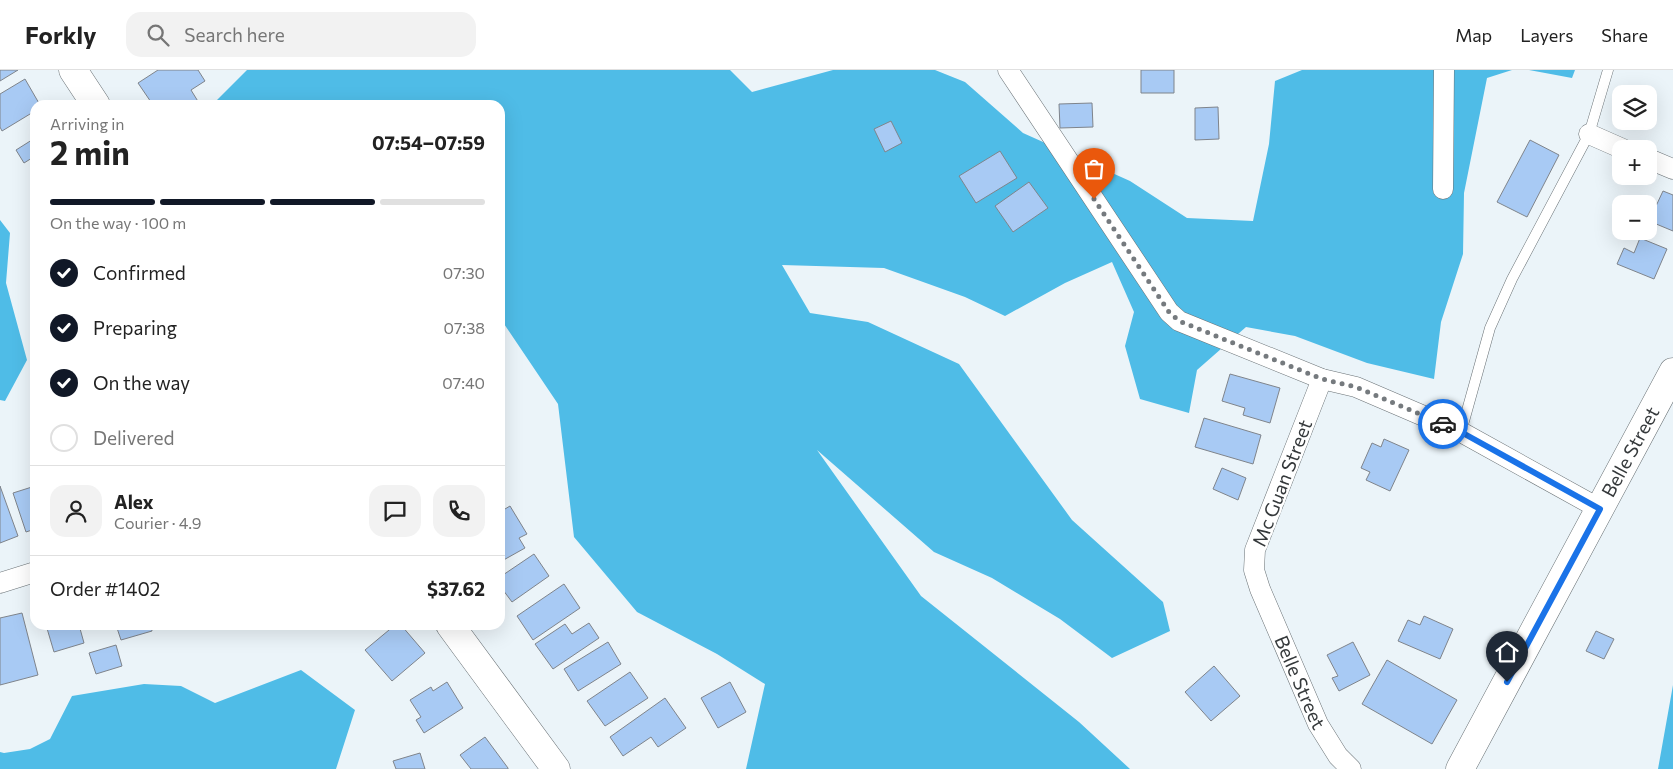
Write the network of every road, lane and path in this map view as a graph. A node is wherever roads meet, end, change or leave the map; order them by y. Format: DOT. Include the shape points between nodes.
graph roads {
  1 [pos="73,70"];
  2 [pos="1008,70"];
  3 [pos="1444,70"];
  4 [pos="1608,70"];
  5 [pos="93,100"];
  6 [pos="1589,134"];
  7 [pos="1612,144"];
  8 [pos="1657,162"];
  9 [pos="1673,169"];
  10 [pos="1443,188"];
  11 [pos="1673,372"];
  12 [pos="1322,379"];
  13 [pos="1461,432"];
  14 [pos="1600,509"];
  15 [pos="30,574"];
  16 [pos="0,583"];
  17 [pos="1260,589"];
  18 [pos="454,630"];
  19 [pos="556,769"];
  20 [pos="1352,769"];
  21 [pos="1460,769"];
  1 -- 5 [label="street"];
  2 -- 12 [label="street" via="1169,312 1179,321"];
  3 -- 10 [label="street"];
  4 -- 6 [label="lane"];
  6 -- 7 [label="street"];
  6 -- 13 [label="lane" via="1512,279 1490,328"];
  8 -- 9 [label="street"];
  11 -- 14 [label="street, Belle Street"];
  12 -- 13 [label="street" via="1356,387"];
  12 -- 17 [label="street, Mc Guan Street" via="1255,550 1254,570"];
  13 -- 14 [label="street"];
  14 -- 21 [label="street, Belle Street"];
  15 -- 16 [label="street"];
  17 -- 20 [label="street, Belle Street" via="1318,724 1338,756"];
  18 -- 19 [label="street"];
}
